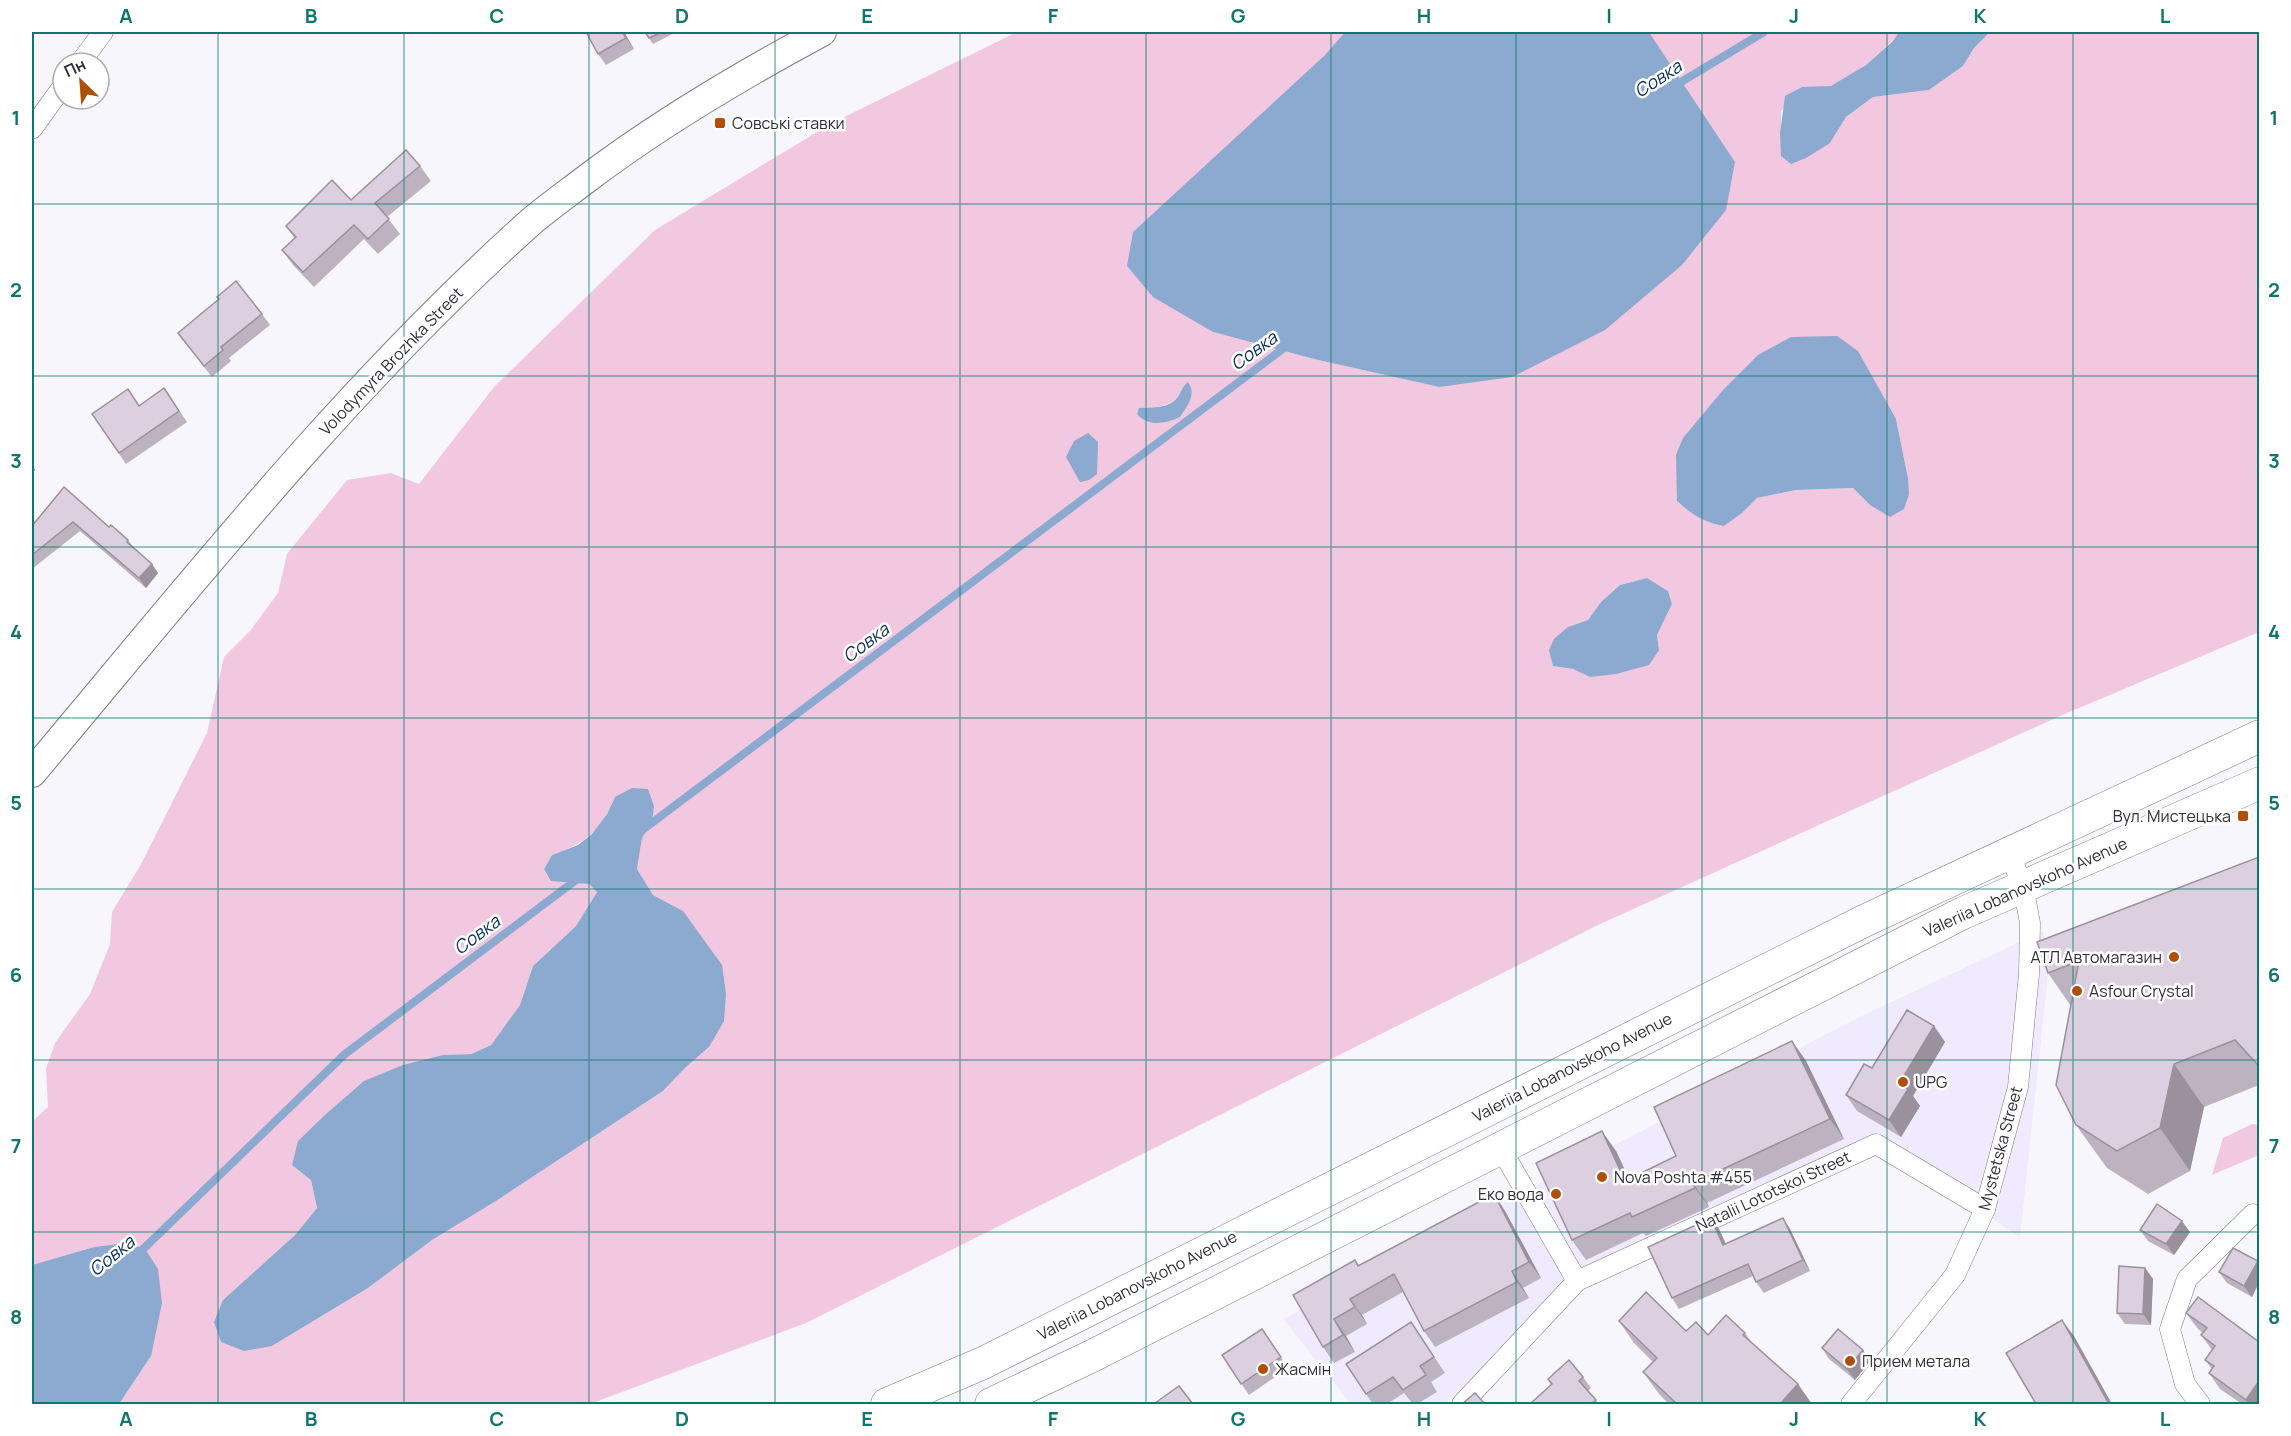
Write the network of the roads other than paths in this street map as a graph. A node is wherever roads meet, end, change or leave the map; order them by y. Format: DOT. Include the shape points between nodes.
graph roads {
  1 [pos="103,32"];
  2 [pos="822,32"];
  3 [pos="89,51"];
  4 [pos="51,103"];
  5 [pos="32,129"];
  6 [pos="2259,736"];
  7 [pos="32,773"];
  8 [pos="2259,783"];
  9 [pos="2009,853"];
  10 [pos="2023,886"];
  11 [pos="1500,1147"];
  12 [pos="1985,1209"];
  13 [pos="2253,1214"];
  14 [pos="1577,1281"];
  15 [pos="887,1404"];
  16 [pos="991,1404"];
  17 [pos="1462,1404"];
  18 [pos="1851,1404"];
  19 [pos="2200,1404"];
  1 -- 3 [label="street"];
  2 -- 7 [label="main road, Volodymyra Brozhka Street" via="737,78 644,136 535,219 433,315 333,418"];
  4 -- 5 [label="street"];
  6 -- 9 [label="main road, Valeriia Lobanovskoho Avenue"];
  8 -- 10 [label="main road, Valeriia Lobanovskoho Avenue"];
  9 -- 10 [label="street, Mystetska Street"];
  9 -- 15 [label="main road, Valeriia Lobanovskoho Avenue" via="1853,926 983,1363"];
  10 -- 11 [label="main road, Valeriia Lobanovskoho Avenue"];
  10 -- 12 [label="street, Mystetska Street" via="2030,923 2029,974 2018,1087"];
  11 -- 14 [label="street"];
  11 -- 16 [label="main road, Valeriia Lobanovskoho Avenue"];
  12 -- 14 [label="street, Natalii Lototskoi Street" via="1876,1144"];
  12 -- 18 [label="street, Mystetska Street" via="1955,1275"];
  13 -- 19 [label="street" via="2187,1280 2170,1329 2185,1384"];
  14 -- 17 [label="street, Natalii Lototskoi Street"];
}
